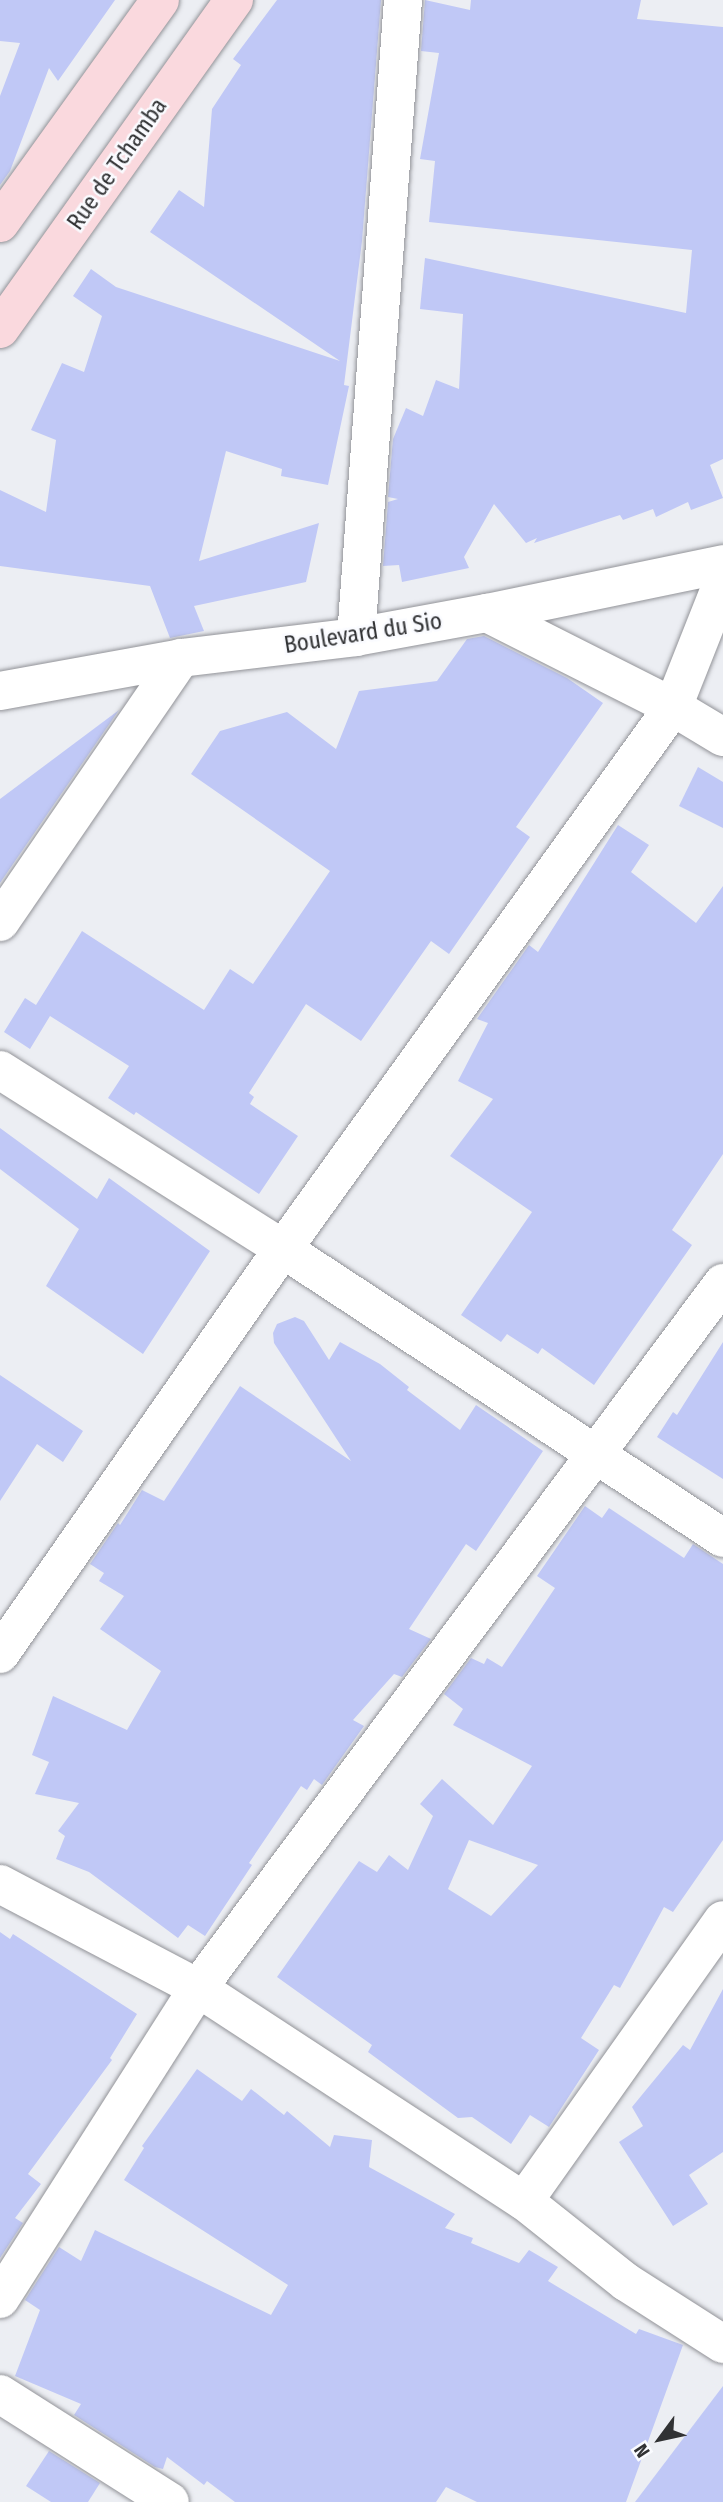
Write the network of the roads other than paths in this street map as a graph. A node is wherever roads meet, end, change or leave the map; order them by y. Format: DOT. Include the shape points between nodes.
graph roads {
  1 [pos="160,0"];
  2 [pos="234,0"];
  3 [pos="403,0"];
  4 [pos="0,223"];
  5 [pos="0,328"];
  6 [pos="723,564"];
  7 [pos="723,581"];
  8 [pos="487,613"];
  9 [pos="356,637"];
  10 [pos="181,658"];
  11 [pos="0,691"];
  12 [pos="673,707"];
  13 [pos="723,737"];
  14 [pos="0,922"];
  15 [pos="0,1070"];
  16 [pos="284,1249"];
  17 [pos="723,1283"];
  18 [pos="597,1454"];
  19 [pos="723,1538"];
  20 [pos="0,1654"];
  21 [pos="0,1884"];
  22 [pos="723,1920"];
  23 [pos="198,1988"];
  24 [pos="524,2201"];
  25 [pos="0,2299"];
  26 [pos="723,2344"];
  27 [pos="0,2394"];
  28 [pos="170,2502"];
  1 -- 4 [label="street"];
  2 -- 5 [label="street, Rue de Tchamba"];
  3 -- 9 [label="street"];
  6 -- 8 [label="street, Boulevard du Sio"];
  7 -- 12 [label="street"];
  8 -- 9 [label="street, Boulevard du Sio"];
  8 -- 12 [label="street"];
  9 -- 10 [label="street, Boulevard du Sio"];
  10 -- 11 [label="street, Boulevard du Sio"];
  10 -- 14 [label="street"];
  12 -- 13 [label="street"];
  12 -- 16 [label="street"];
  15 -- 16 [label="street"];
  16 -- 18 [label="street"];
  16 -- 20 [label="street"];
  17 -- 18 [label="street"];
  18 -- 19 [label="street"];
  18 -- 23 [label="street"];
  21 -- 23 [label="street"];
  22 -- 24 [label="street"];
  23 -- 24 [label="street"];
  23 -- 25 [label="street"];
  24 -- 26 [label="street" via="626,2282"];
  27 -- 28 [label="street"];
}
